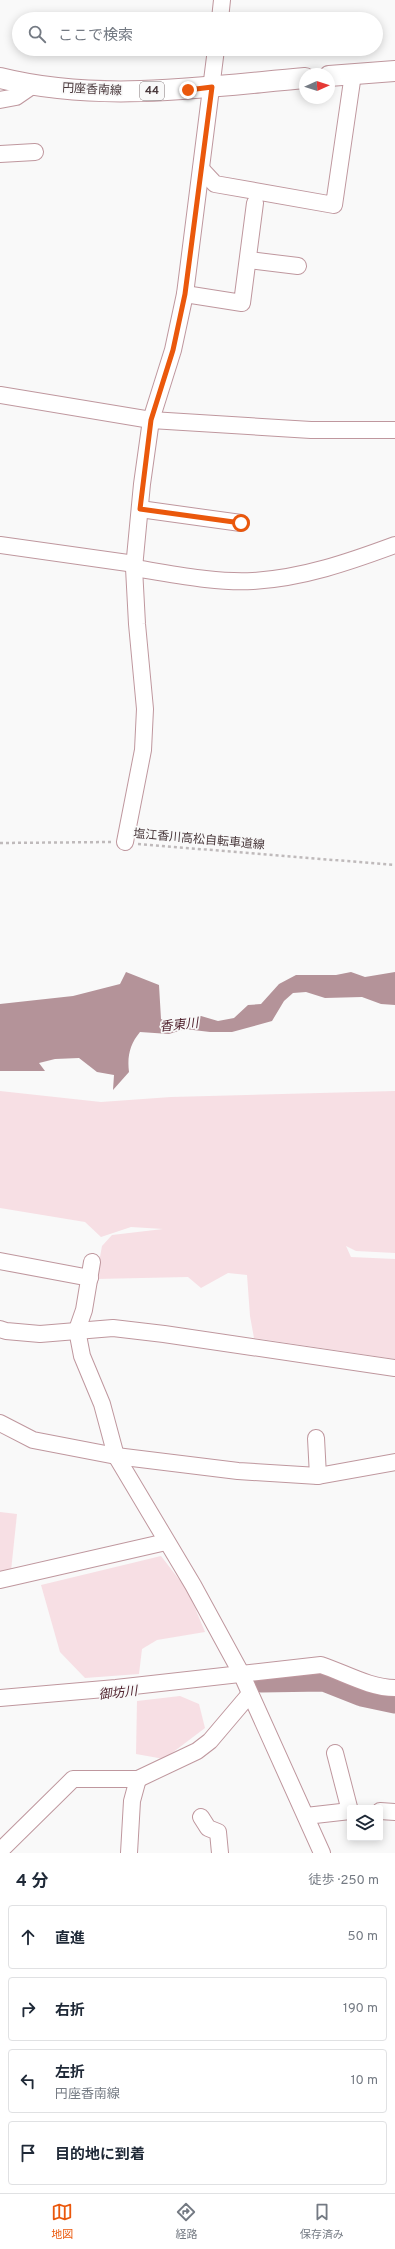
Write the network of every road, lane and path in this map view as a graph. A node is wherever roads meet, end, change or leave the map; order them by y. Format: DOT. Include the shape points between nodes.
graph roads {
  1 [pos="222,0"];
  2 [pos="221,12"];
  3 [pos="215,56"];
  4 [pos="395,71"];
  5 [pos="353,74"];
  6 [pos="335,76"];
  7 [pos="0,78"];
  8 [pos="299,79"];
  9 [pos="32,86"];
  10 [pos="212,87"];
  11 [pos="0,100"];
  12 [pos="36,152"];
  13 [pos="0,154"];
  14 [pos="201,169"];
  15 [pos="256,203"];
  16 [pos="249,260"];
  17 [pos="298,266"];
  18 [pos="185,294"];
  19 [pos="0,395"];
  20 [pos="151,420"];
  21 [pos="395,430"];
  22 [pos="140,509"];
  23 [pos="241,523"];
  24 [pos="0,545"];
  25 [pos="395,545"];
  26 [pos="135,566"];
  27 [pos="125,842"];
  28 [pos="0,843"];
  29 [pos="395,866"];
  30 [pos="0,1261"];
  31 [pos="0,1329"];
  32 [pos="77,1330"];
  33 [pos="395,1368"];
  34 [pos="0,1423"];
  35 [pos="316,1438"];
  36 [pos="116,1456"];
  37 [pos="395,1462"];
  38 [pos="318,1476"];
  39 [pos="166,1542"];
  40 [pos="0,1580"];
  41 [pos="241,1673"];
  42 [pos="395,1688"];
  43 [pos="249,1695"];
  44 [pos="0,1698"];
  45 [pos="334,1753"];
  46 [pos="138,1780"];
  47 [pos="348,1805"];
  48 [pos="347,1811"];
  49 [pos="383,1812"];
  50 [pos="395,1812"];
  51 [pos="306,1816"];
  52 [pos="201,1817"];
  53 [pos="0,1851"];
  54 [pos="129,1853"];
  55 [pos="220,1853"];
  56 [pos="322,1853"];
  1 -- 2 [label="street"];
  3 -- 10 [label="street"];
  4 -- 5 [label="main road"];
  5 -- 6 [label="main road"];
  5 -- 14 [label="street" via="334,205 215,184"];
  7 -- 9 [label="main road, 円座香南線 / 44"];
  8 -- 10 [label="main road, 円座香南線 / 44"];
  9 -- 10 [label="main road, 円座香南線 / 44" via="111,92"];
  9 -- 11 [label="street" via="16,97"];
  10 -- 14 [label="street"];
  12 -- 13 [label="street"];
  14 -- 18 [label="street"];
  15 -- 16 [label="street"];
  16 -- 17 [label="street"];
  16 -- 18 [label="street" via="242,303"];
  18 -- 20 [label="street" via="173,350"];
  19 -- 20 [label="street"];
  20 -- 21 [label="street" via="311,430"];
  20 -- 22 [label="street"];
  22 -- 23 [label="street"];
  22 -- 26 [label="street"];
  24 -- 26 [label="street"];
  25 -- 26 [label="street" via="344,564 293,576 253,581 198,578"];
  26 -- 27 [label="street" via="144,709 143,750"];
  27 -- 28 [label="path, 塩江香川高松自転車道線"];
  27 -- 29 [label="path, 塩江香川高松自転車道線"];
  30 -- 32 [label="street" via="91,1270 84,1310"];
  31 -- 32 [label="street" via="40,1334"];
  32 -- 33 [label="street" via="113,1328 164,1334"];
  32 -- 36 [label="street" via="82,1356 102,1404"];
  34 -- 36 [label="street" via="33,1440"];
  35 -- 38 [label="street"];
  36 -- 38 [label="street" via="238,1471"];
  36 -- 39 [label="street"];
  37 -- 38 [label="street"];
  39 -- 40 [label="street"];
  39 -- 41 [label="street" via="193,1585"];
  41 -- 42 [label="street" via="321,1665 380,1688"];
  41 -- 43 [label="street"];
  41 -- 44 [label="street" via="116,1688"];
  43 -- 46 [label="street" via="210,1741"];
  43 -- 51 [label="street"];
  45 -- 47 [label="street"];
  46 -- 53 [label="street" via="73,1779"];
  46 -- 54 [label="street" via="132,1801"];
  48 -- 51 [label="street"];
  49 -- 50 [label="street"];
  51 -- 56 [label="street"];
  52 -- 55 [label="street" via="208,1828 218,1832"];
}
